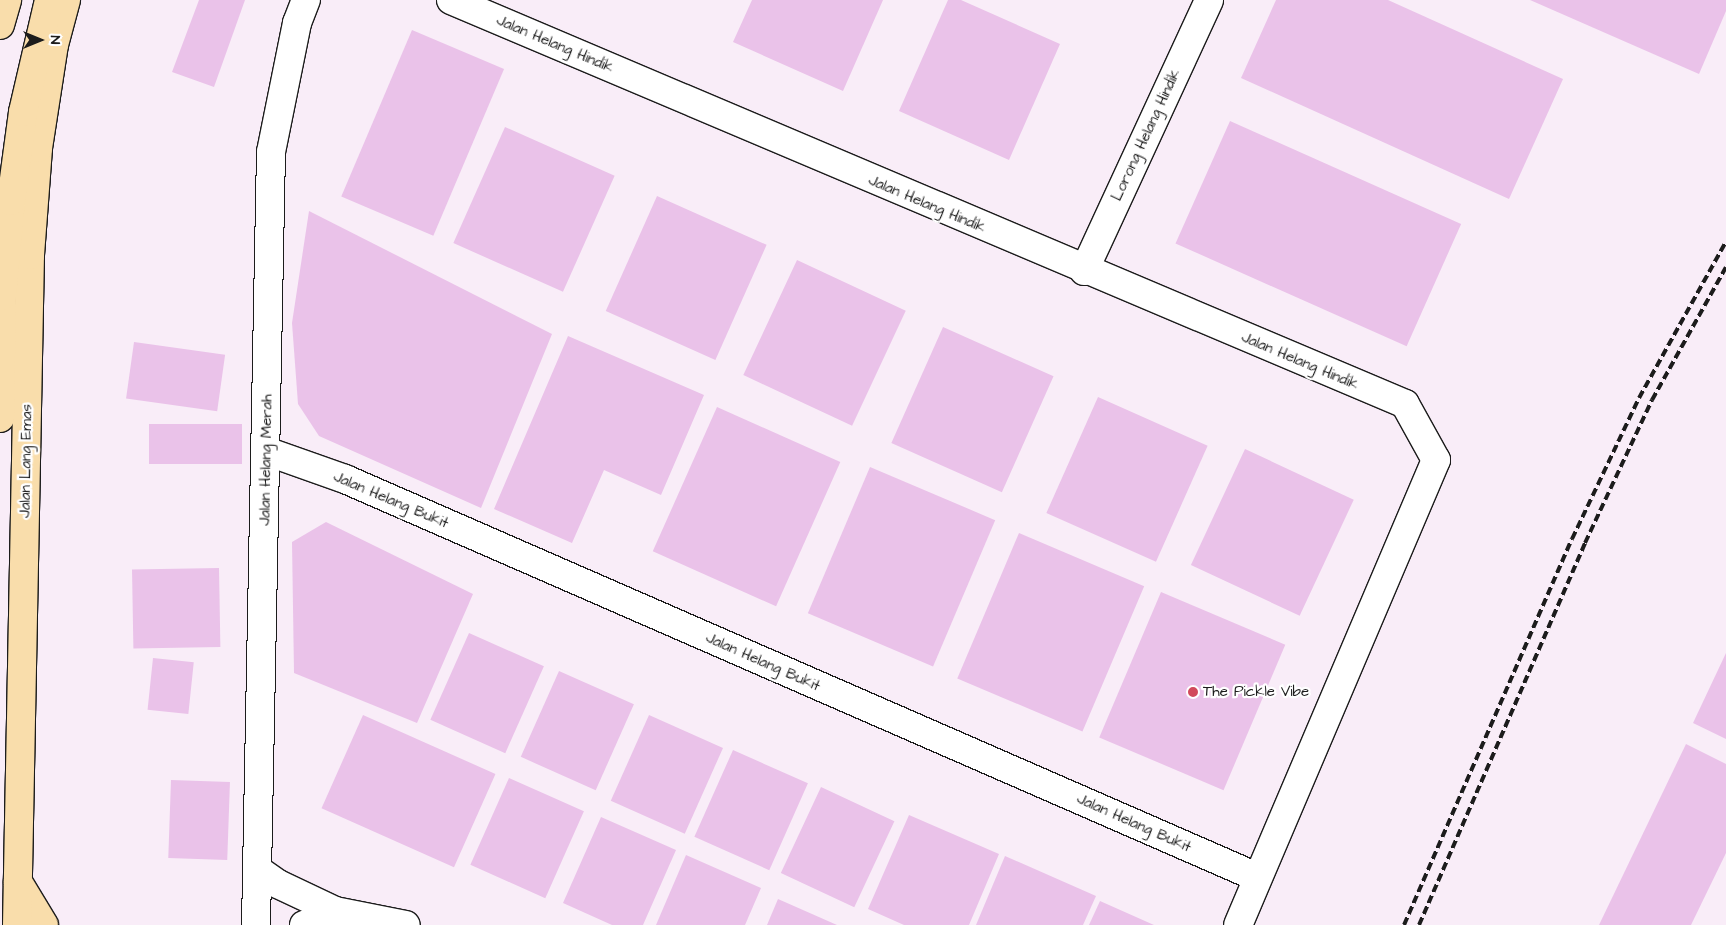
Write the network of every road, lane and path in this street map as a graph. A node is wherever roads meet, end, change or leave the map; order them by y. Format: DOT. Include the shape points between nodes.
graph roads {
  1 [pos="7,0"];
  2 [pos="49,0"];
  3 [pos="66,0"];
  4 [pos="306,0"];
  5 [pos="450,0"];
  6 [pos="1208,0"];
  7 [pos="0,25"];
  8 [pos="1084,271"];
  9 [pos="0,418"];
  10 [pos="266,451"];
  11 [pos="258,870"];
  12 [pos="1257,877"];
  13 [pos="17,881"];
  14 [pos="334,911"];
  15 [pos="17,925"];
  16 [pos="44,925"];
  17 [pos="256,925"];
  18 [pos="304,925"];
  19 [pos="406,925"];
  20 [pos="1238,925"];
  1 -- 7 [label="main road"];
  2 -- 9 [label="main road" via="23,112 11,201 2,296"];
  3 -- 13 [label="main road, Jalan Lang Emas" via="54,45 38,148 30,255"];
  4 -- 10 [label="street, Jalan Helang Merah" via="297,23 271,152"];
  5 -- 8 [label="street, Jalan Helang Hindik"];
  6 -- 8 [label="street, Lorong Helang Hindik"];
  8 -- 12 [label="street, Jalan Helang Hindik" via="1405,404 1436,460"];
  10 -- 11 [label="street, Jalan Helang Merah"];
  10 -- 12 [label="street, Jalan Helang Bukit" via="345,479"];
  11 -- 14 [label="street" via="278,884"];
  11 -- 17 [label="street, Jalan Helang Merah"];
  12 -- 20 [label="street"];
  13 -- 15 [label="main road, Jalan Lang Emas"];
  13 -- 16 [label="main road"];
  14 -- 18 [label="street"];
  14 -- 19 [label="street"];
}
